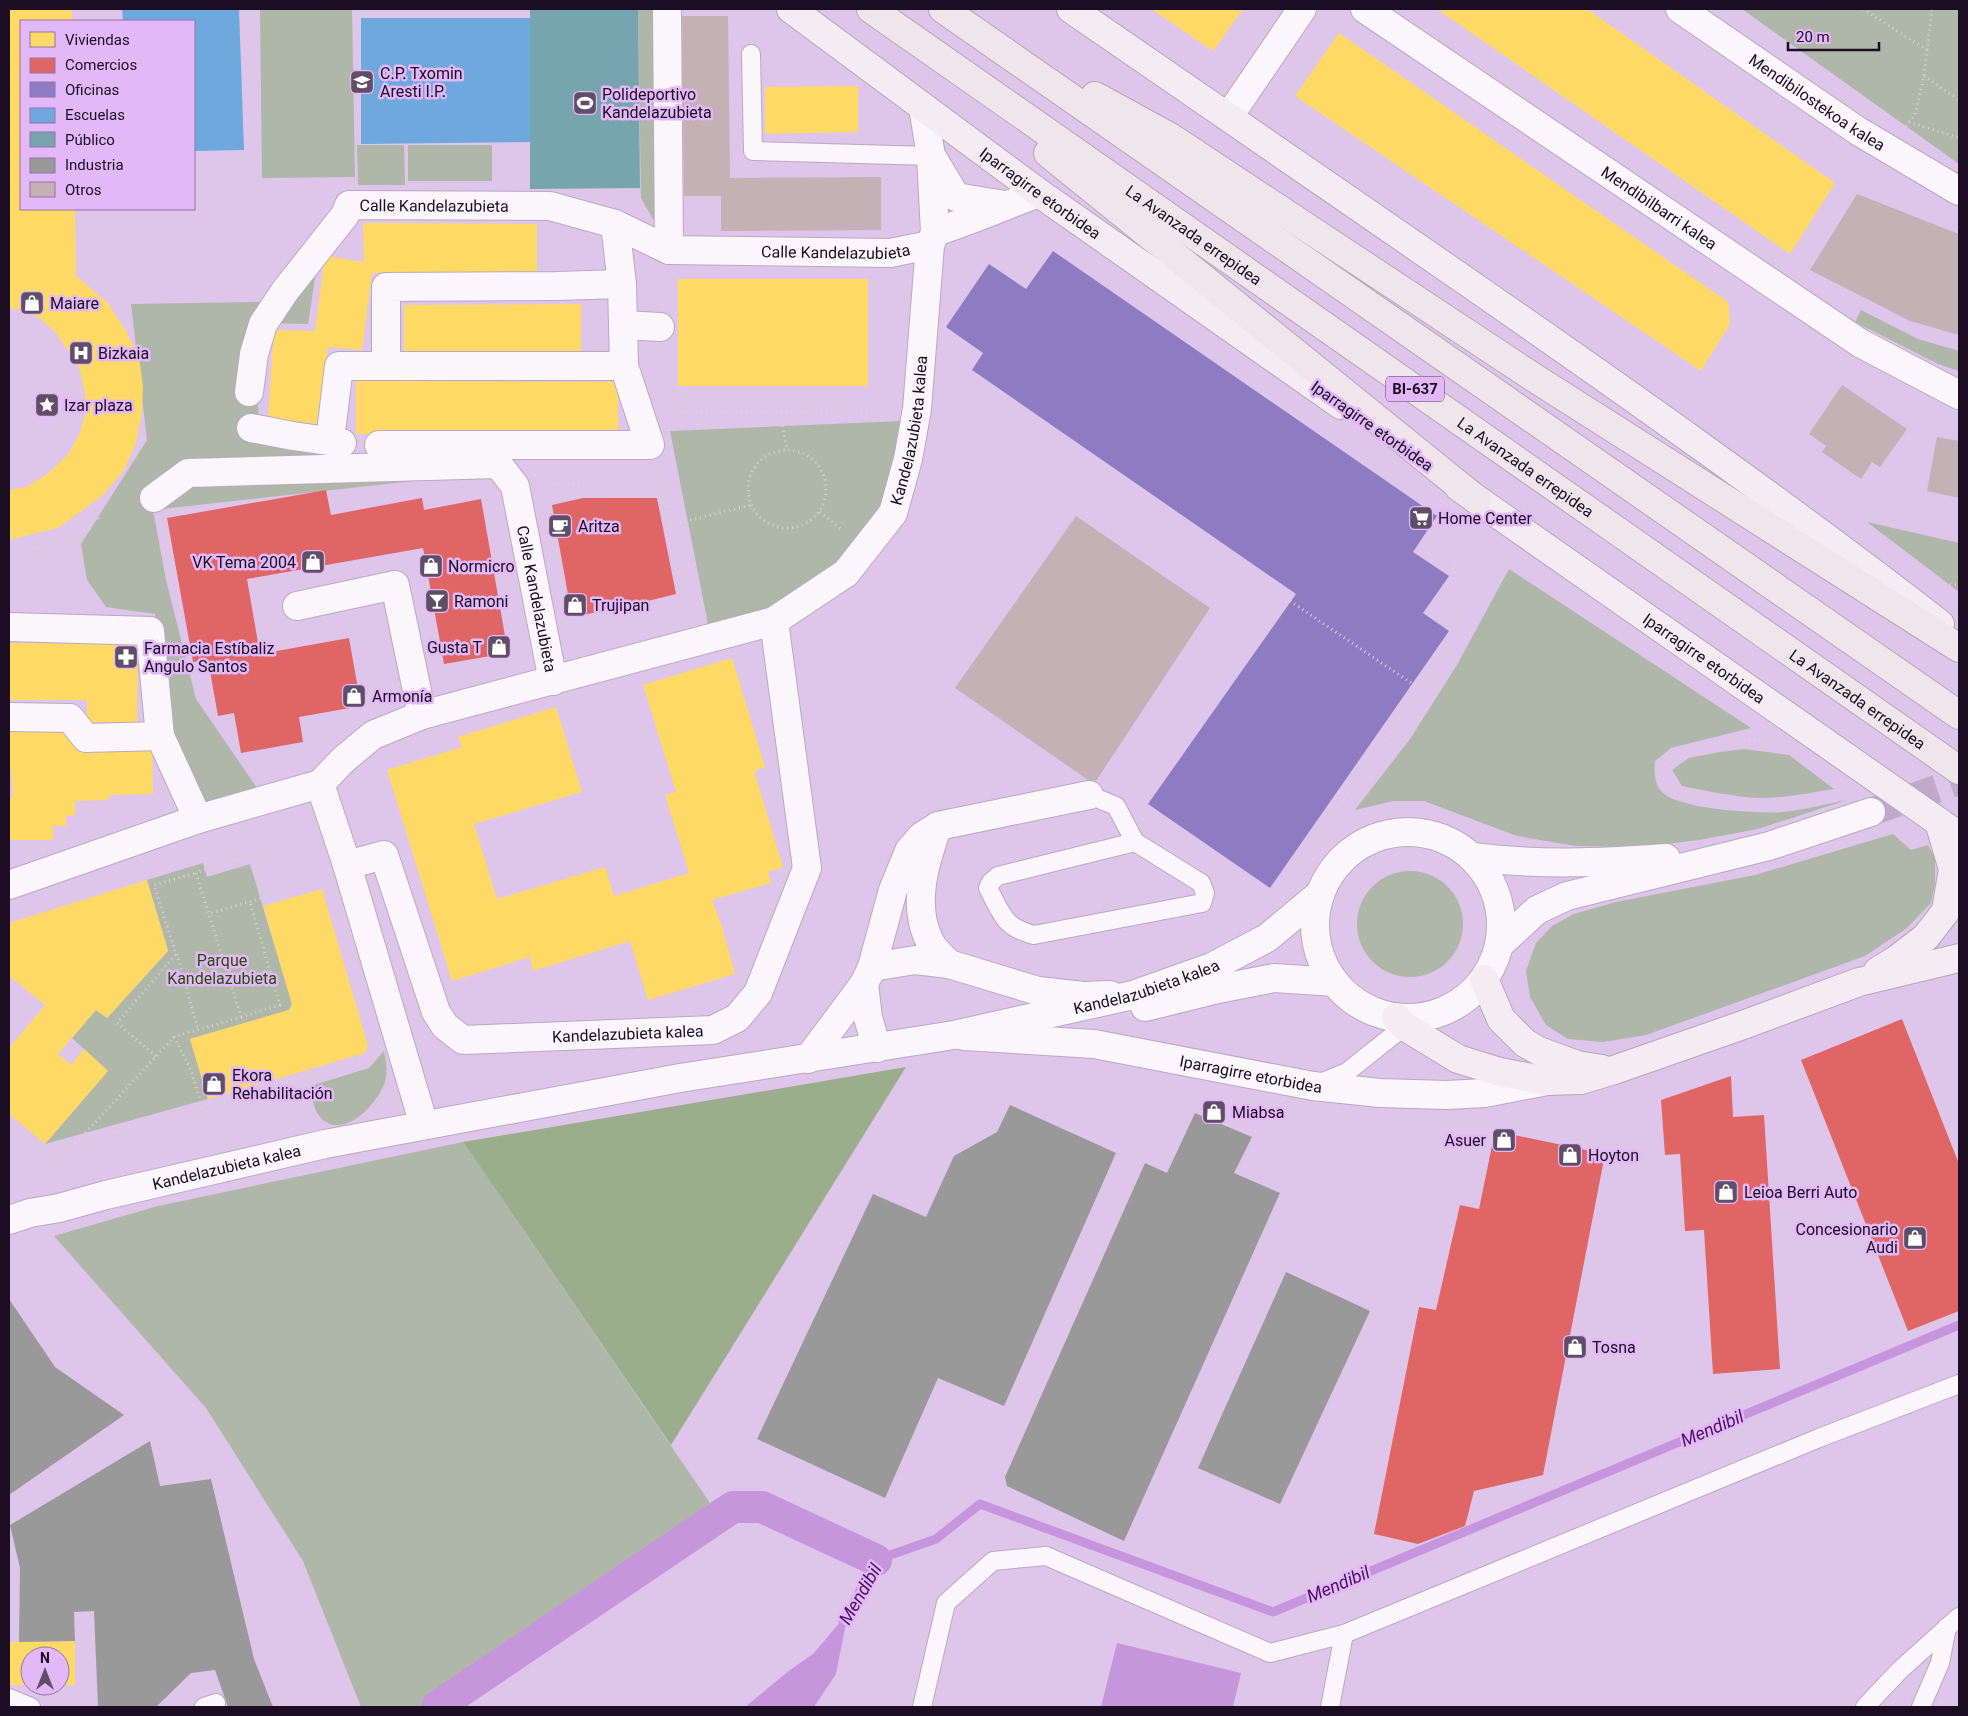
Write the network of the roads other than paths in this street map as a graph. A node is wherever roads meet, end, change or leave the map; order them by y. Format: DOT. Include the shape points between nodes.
graph roads {
  1 [pos="667,9"];
  2 [pos="791,9"];
  3 [pos="943,9"];
  4 [pos="1071,9"];
  5 [pos="1302,9"];
  6 [pos="1365,9"];
  7 [pos="1680,9"];
  8 [pos="874,11"];
  9 [pos="968,26"];
  10 [pos="751,54"];
  11 [pos="923,107"];
  12 [pos="1229,116"];
  13 [pos="931,156"];
  14 [pos="1959,191"];
  15 [pos="1039,193"];
  16 [pos="1005,205"];
  17 [pos="615,224"];
  18 [pos="932,238"];
  19 [pos="668,250"];
  20 [pos="622,284"];
  21 [pos="624,326"];
  22 [pos="660,326"];
  23 [pos="386,365"];
  24 [pos="624,366"];
  25 [pos="249,392"];
  26 [pos="1959,395"];
  27 [pos="251,428"];
  28 [pos="379,444"];
  29 [pos="154,498"];
  30 [pos="1477,500"];
  31 [pos="297,606"];
  32 [pos="774,621"];
  33 [pos="9,627"];
  34 [pos="1959,639"];
  35 [pos="1959,648"];
  36 [pos="553,681"];
  37 [pos="422,715"];
  38 [pos="1959,715"];
  39 [pos="9,716"];
  40 [pos="160,736"];
  41 [pos="1959,770"];
  42 [pos="320,784"];
  43 [pos="1089,795"];
  44 [pos="1871,812"];
  45 [pos="198,819"];
  46 [pos="938,826"];
  47 [pos="1949,829"];
  48 [pos="1135,842"];
  49 [pos="1769,846"];
  50 [pos="1472,857"];
  51 [pos="346,865"];
  52 [pos="9,885"];
  53 [pos="1320,894"];
  54 [pos="1499,945"];
  55 [pos="1959,958"];
  56 [pos="949,964"];
  57 [pos="868,975"];
  58 [pos="1484,979"];
  59 [pos="1335,982"];
  60 [pos="1859,982"];
  61 [pos="1133,995"];
  62 [pos="1405,1020"];
  63 [pos="954,1035"];
  64 [pos="877,1048"];
  65 [pos="808,1059"];
  66 [pos="1614,1070"];
  67 [pos="1547,1081"];
  68 [pos="1313,1086"];
  69 [pos="424,1125"];
  70 [pos="16,1214"];
  71 [pos="1959,1384"];
  72 [pos="1953,1622"];
  73 [pos="1344,1634"];
  74 [pos="9,1698"];
  75 [pos="31,1707"];
  76 [pos="922,1707"];
  77 [pos="1330,1707"];
  78 [pos="1865,1707"];
  79 [pos="1921,1707"];
  1 -- 19 [label="street"];
  2 -- 11 [label="main road, Iparragirre etorbidea"];
  3 -- 9 [label="highway, BI-637"];
  4 -- 12 [label="main road"];
  5 -- 12 [label="street"];
  6 -- 26 [label="street, Mendibilbarri kalea" via="1860,343"];
  7 -- 14 [label="street, Mendibilostekoa kalea" via="1858,131"];
  8 -- 30 [label="highway"];
  8 -- 41 [label="highway, La Avanzada errepidea / BI-637"];
  9 -- 35 [label="highway" via="1170,137 1533,377"];
  9 -- 38 [label="highway, BI-637"];
  10 -- 13 [label="lane" via="753,151"];
  11 -- 13 [label="street"];
  11 -- 15 [label="main road, Iparragirre etorbidea"];
  12 -- 34 [label="main road" via="1631,396 1842,548"];
  13 -- 16 [label="street" via="956,197"];
  13 -- 18 [label="street"];
  15 -- 16 [label="street, Calle Kandelazubieta"];
  15 -- 30 [label="main road, Iparragirre etorbidea"];
  16 -- 18 [label="street, Calle Kandelazubieta"];
  17 -- 19 [label="street, Calle Kandelazubieta"];
  17 -- 20 [label="street"];
  17 -- 25 [label="street, Calle Kandelazubieta" via="550,206 349,205 345,215 262,324"];
  18 -- 19 [label="street, Calle Kandelazubieta" via="890,253"];
  18 -- 32 [label="street, Kandelazubieta kalea" via="917,409 893,513 846,573"];
  20 -- 21 [label="street"];
  20 -- 23 [label="street" via="386,287"];
  21 -- 22 [label="street"];
  21 -- 24 [label="street"];
  23 -- 24 [label="street"];
  23 -- 27 [label="street" via="340,366 337,433 293,436"];
  24 -- 28 [label="street" via="650,445"];
  29 -- 36 [label="street, Calle Kandelazubieta" via="188,473 498,464 515,486"];
  30 -- 47 [label="main road, Iparragirre etorbidea"];
  31 -- 37 [label="street" via="395,585"];
  32 -- 36 [label="street, Kandelazubieta kalea"];
  32 -- 51 [label="street, Kandelazubieta kalea" via="807,868 758,994 737,1018 714,1030 463,1040 445,1026 436,1012 384,855"];
  33 -- 40 [label="street" via="150,631"];
  36 -- 37 [label="street, Kandelazubieta kalea"];
  37 -- 42 [label="street, Kandelazubieta kalea" via="372,735"];
  39 -- 40 [label="street" via="70,718 86,738"];
  40 -- 45 [label="street"];
  42 -- 45 [label="street"];
  42 -- 51 [label="street"];
  43 -- 46 [label="street"];
  43 -- 48 [label="lane" via="1116,806"];
  44 -- 49 [label="street"];
  45 -- 52 [label="street"];
  46 -- 56 [label="street" via="924,871 921,916 934,947"];
  46 -- 57 [label="street" via="922,836 909,851 893,890"];
  47 -- 60 [label="main road" via="1953,869 1946,911 1926,936 1896,960"];
  48 -- 48 [label="lane" via="998,876 988,888 1008,924 1034,936 1202,903 1205,893 1201,883"];
  49 -- 50 [label="street" via="1614,862 1517,862"];
  49 -- 54 [label="street" via="1567,896 1537,910"];
  50 -- 53 [label="street" via="1437,836 1417,832 1390,834 1358,847 1342,860"];
  50 -- 54 [label="street" via="1485,871 1500,907"];
  51 -- 69 [label="street"];
  53 -- 59 [label="street" via="1316,940 1323,962"];
  53 -- 61 [label="street, Kandelazubieta kalea" via="1267,938 1212,966"];
  54 -- 58 [label="street"];
  55 -- 60 [label="main road"];
  56 -- 57 [label="street" via="915,960"];
  56 -- 61 [label="street" via="1038,991 1084,996"];
  57 -- 64 [label="street" via="868,1018"];
  57 -- 65 [label="street"];
  58 -- 62 [label="street" via="1454,1006"];
  58 -- 66 [label="main road" via="1501,1019 1526,1043 1539,1052 1578,1065"];
  59 -- 62 [label="street" via="1362,1005"];
  59 -- 63 [label="street, Kandelazubieta kalea" via="1274,978 1069,1026"];
  60 -- 66 [label="main road"];
  61 -- 63 [label="street, Kandelazubieta kalea"];
  62 -- 67 [label="main road" via="1458,1059 1500,1072"];
  62 -- 68 [label="lane" via="1347,1072"];
  63 -- 64 [label="street, Kandelazubieta kalea"];
  63 -- 68 [label="street, Iparragirre etorbidea" via="1094,1044"];
  64 -- 65 [label="street, Kandelazubieta kalea"];
  65 -- 69 [label="street, Kandelazubieta kalea" via="671,1080"];
  66 -- 67 [label="main road" via="1581,1080"];
  67 -- 68 [label="street, Iparragirre etorbidea" via="1485,1093 1448,1095 1380,1093"];
  69 -- 70 [label="street, Kandelazubieta kalea" via="325,1144 59,1208"];
  71 -- 73 [label="lane" via="1819,1438"];
  72 -- 78 [label="lane"];
  72 -- 79 [label="lane"];
  73 -- 76 [label="lane" via="1270,1653 1046,1556 993,1561 946,1603"];
  73 -- 77 [label="lane"];
  74 -- 75 [label="lane"];
}
